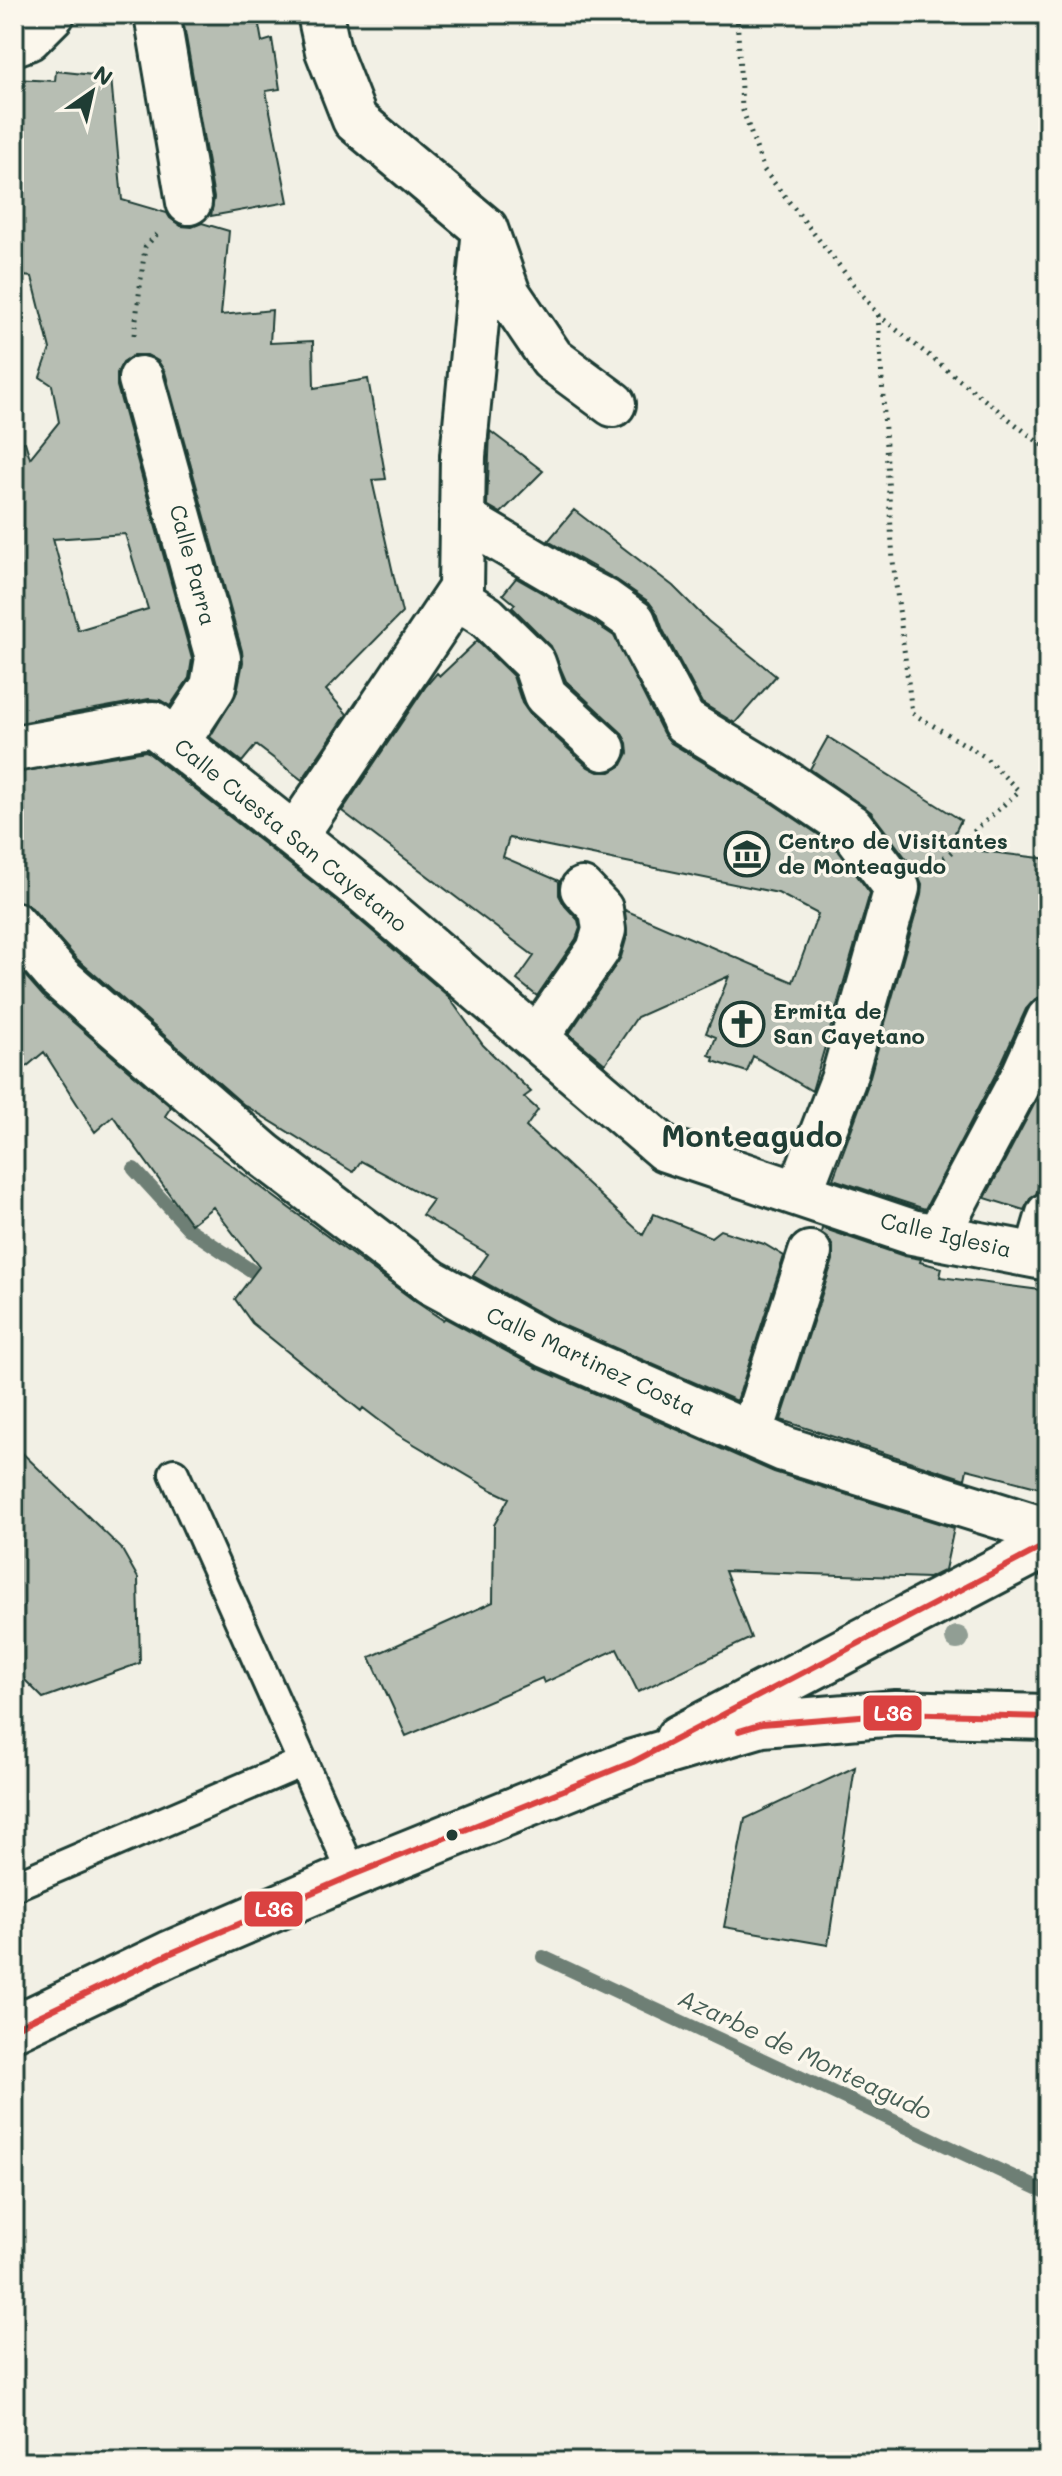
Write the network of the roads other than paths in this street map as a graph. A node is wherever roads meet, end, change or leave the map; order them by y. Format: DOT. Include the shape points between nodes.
graph roads {
  1 [pos="52,14"];
  2 [pos="157,14"];
  3 [pos="320,14"];
  4 [pos="14,43"];
  5 [pos="189,202"];
  6 [pos="485,229"];
  7 [pos="141,379"];
  8 [pos="613,404"];
  9 [pos="462,518"];
  10 [pos="456,597"];
  11 [pos="685,722"];
  12 [pos="176,743"];
  13 [pos="14,749"];
  14 [pos="604,749"];
  15 [pos="295,836"];
  16 [pos="582,889"];
  17 [pos="14,925"];
  18 [pos="1048,1019"];
  19 [pos="536,1039"];
  20 [pos="799,1194"];
  21 [pos="1048,1214"];
  22 [pos="937,1237"];
  23 [pos="810,1253"];
  24 [pos="1042,1256"];
  25 [pos="751,1435"];
  26 [pos="174,1473"];
  27 [pos="1048,1531"];
  28 [pos="1048,1544"];
  29 [pos="1048,1717"];
  30 [pos="303,1762"];
  31 [pos="633,1762"];
  32 [pos="353,1875"];
  33 [pos="14,1886"];
  34 [pos="14,2028"];
  1 -- 4 [label="street" via="28,38"];
  2 -- 5 [label="street"];
  3 -- 6 [label="street" via="328,51 355,120"];
  6 -- 8 [label="street" via="508,294 552,359"];
  6 -- 9 [label="street"];
  7 -- 12 [label="street, Calle Parra" via="218,658 213,687"];
  9 -- 10 [label="street" via="461,589"];
  9 -- 11 [label="street" via="634,621"];
  10 -- 14 [label="street" via="487,617 534,663 545,695"];
  10 -- 15 [label="street"];
  11 -- 20 [label="street" via="851,827 897,888 843,1080"];
  12 -- 13 [label="street, Calle Cuesta San Cayetano" via="153,724"];
  12 -- 15 [label="street, Calle Cuesta San Cayetano"];
  15 -- 19 [label="street, Calle Cuesta San Cayetano"];
  16 -- 19 [label="street" via="601,909 604,930 598,950"];
  17 -- 25 [label="street, Calle Martinez Costa" via="59,977 264,1155 431,1282 547,1345"];
  18 -- 22 [label="street"];
  19 -- 20 [label="street, Calle Cuesta San Cayetano" via="665,1149"];
  20 -- 22 [label="street, Calle Iglesia"];
  21 -- 24 [label="street"];
  22 -- 24 [label="street, Calle Iglesia"];
  23 -- 25 [label="street"];
  25 -- 27 [label="street, Calle Martinez Costa"];
  26 -- 30 [label="lane"];
  28 -- 31 [label="street"];
  29 -- 31 [label="street" via="896,1713 762,1724"];
  30 -- 32 [label="lane"];
  30 -- 33 [label="lane"];
  31 -- 32 [label="street"];
  32 -- 34 [label="street"];
}
